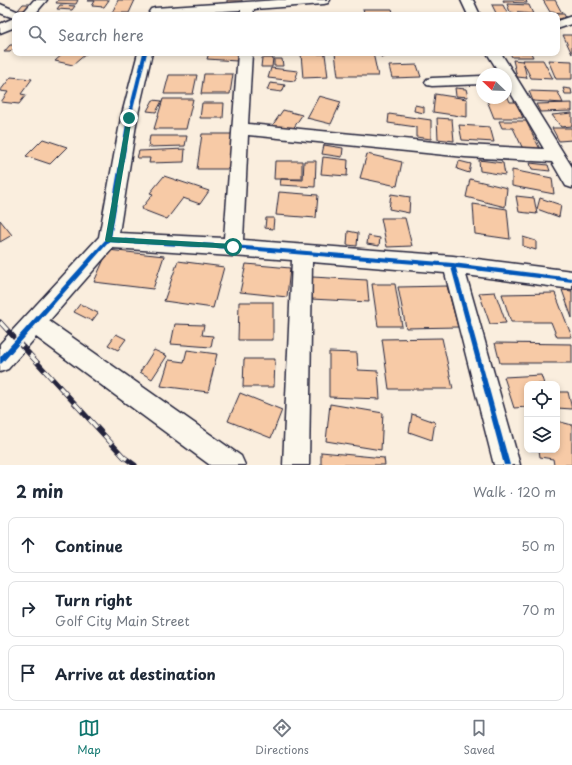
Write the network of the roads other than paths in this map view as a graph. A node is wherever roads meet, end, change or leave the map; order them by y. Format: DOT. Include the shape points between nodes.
graph roads {
  1 [pos="41,0"];
  2 [pos="159,0"];
  3 [pos="324,0"];
  4 [pos="467,0"];
  5 [pos="305,1"];
  6 [pos="0,8"];
  7 [pos="248,10"];
  8 [pos="29,12"];
  9 [pos="155,12"];
  10 [pos="201,12"];
  11 [pos="308,12"];
  12 [pos="473,12"];
  13 [pos="12,14"];
  14 [pos="572,20"];
  15 [pos="12,23"];
  16 [pos="560,24"];
  17 [pos="0,29"];
  18 [pos="144,56"];
  19 [pos="245,56"];
  20 [pos="496,56"];
  21 [pos="502,68"];
  22 [pos="476,80"];
  23 [pos="432,82"];
  24 [pos="512,86"];
  25 [pos="240,129"];
  26 [pos="557,156"];
  27 [pos="572,181"];
  28 [pos="108,240"];
  29 [pos="233,247"];
  30 [pos="302,252"];
  31 [pos="453,265"];
  32 [pos="572,280"];
  33 [pos="34,323"];
  34 [pos="2,354"];
  35 [pos="232,465"];
  36 [pos="296,465"];
  37 [pos="507,465"];
  1 -- 8 [label="street"];
  2 -- 9 [label="street"];
  3 -- 5 [label="street"];
  4 -- 12 [label="street"];
  5 -- 7 [label="street"];
  5 -- 11 [label="street"];
  6 -- 13 [label="street"];
  7 -- 10 [label="street"];
  14 -- 16 [label="street"];
  15 -- 17 [label="street"];
  18 -- 28 [label="street" via="129,118"];
  19 -- 25 [label="street"];
  20 -- 21 [label="street"];
  22 -- 23 [label="street"];
  24 -- 26 [label="street"];
  25 -- 26 [label="street" via="465,151"];
  25 -- 29 [label="street"];
  26 -- 27 [label="street"];
  28 -- 29 [label="street"];
  28 -- 33 [label="street"];
  29 -- 30 [label="street"];
  30 -- 31 [label="street"];
  30 -- 36 [label="street"];
  31 -- 32 [label="street"];
  31 -- 37 [label="street"];
  33 -- 34 [label="street"];
  33 -- 35 [label="street"];
}
